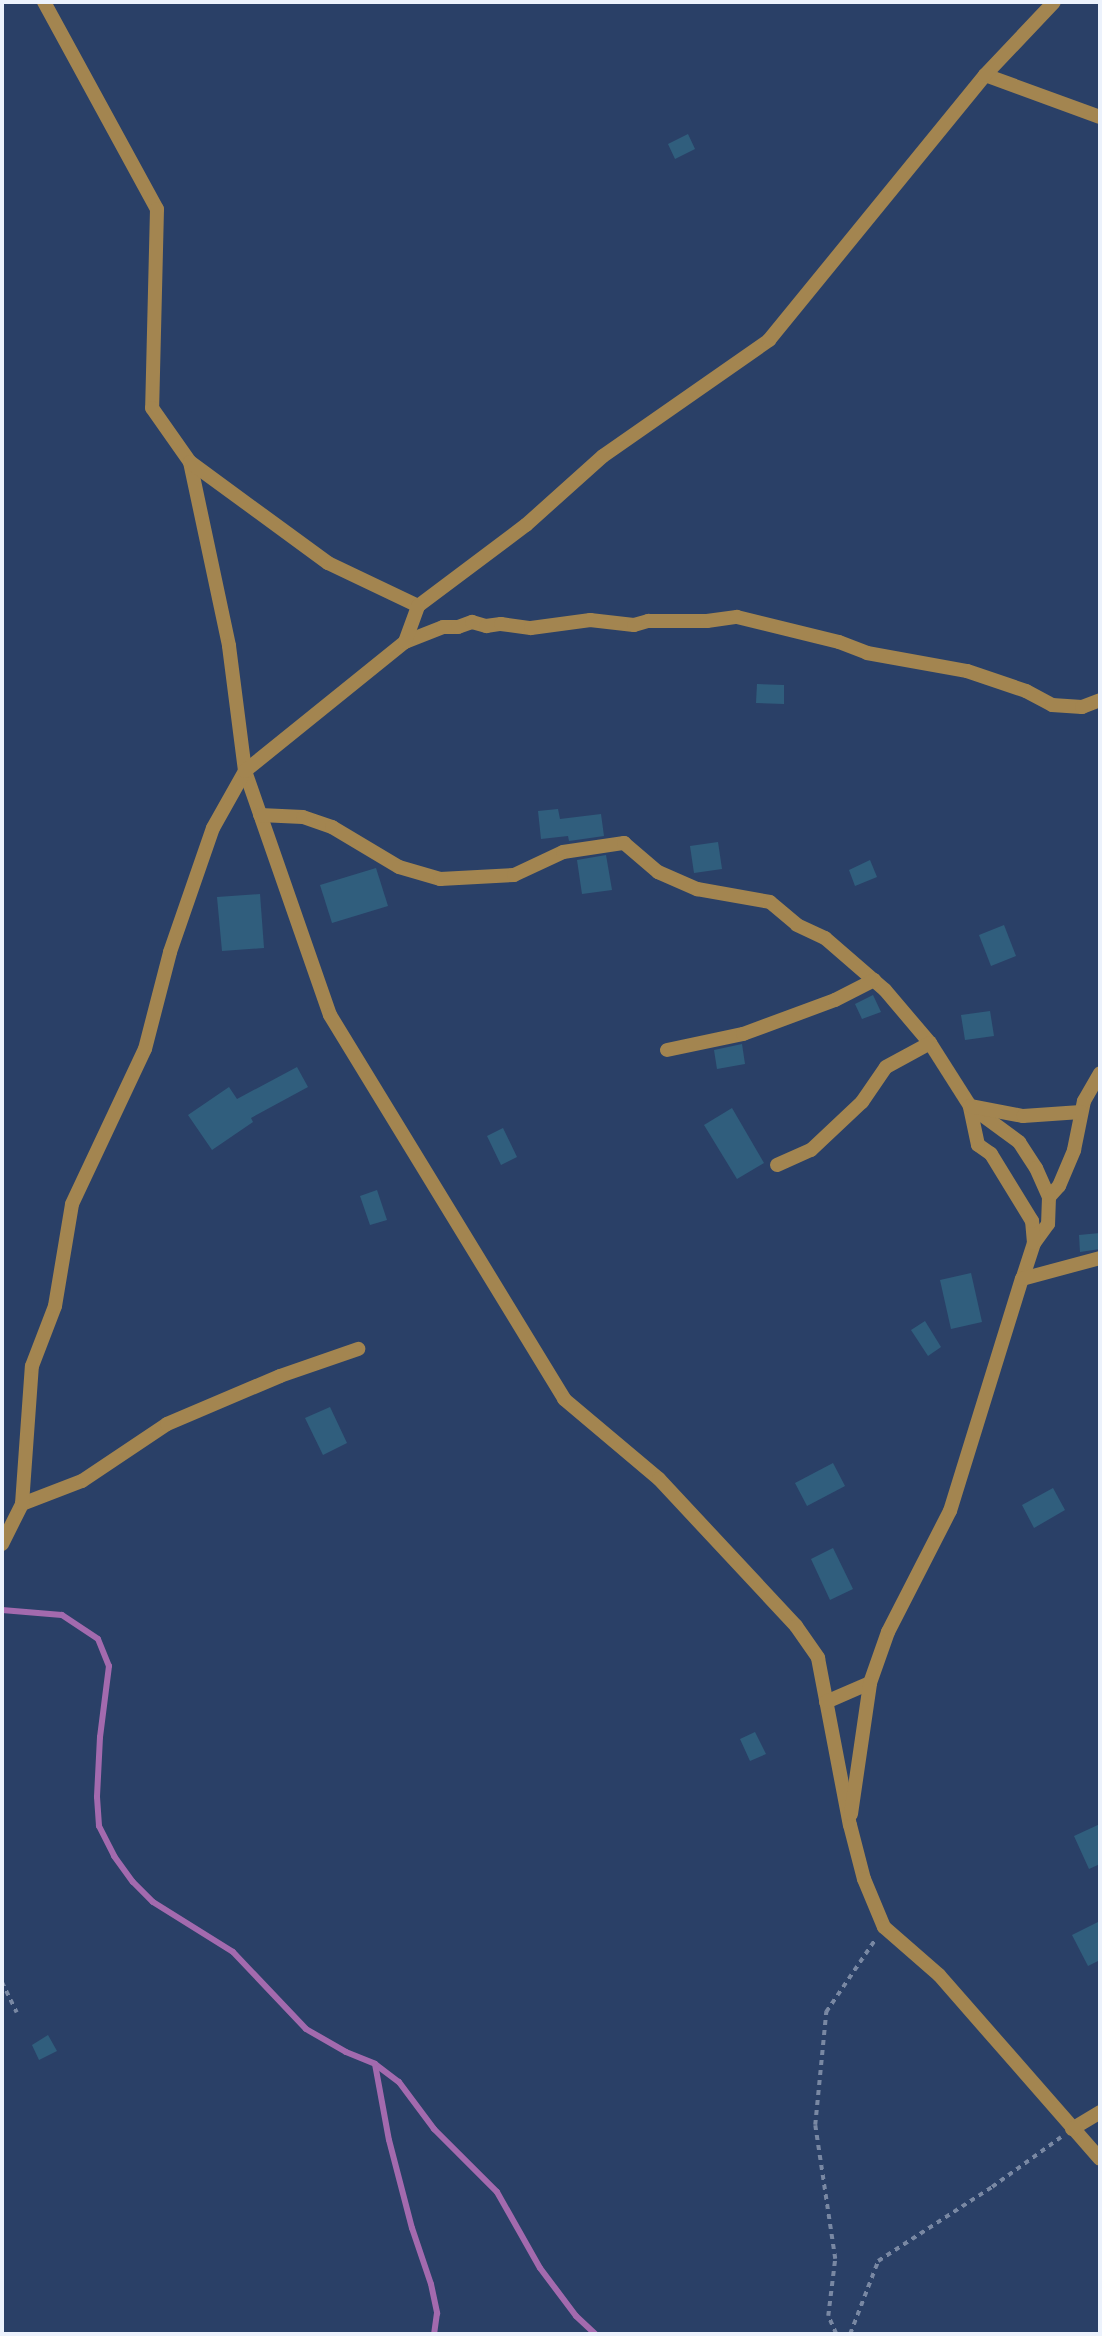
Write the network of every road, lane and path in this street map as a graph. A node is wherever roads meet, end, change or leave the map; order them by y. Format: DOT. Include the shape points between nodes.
graph roads {
  1 [pos="44,2"];
  2 [pos="1054,2"];
  3 [pos="985,75"];
  4 [pos="1100,117"];
  5 [pos="190,462"];
  6 [pos="418,606"];
  7 [pos="405,642"];
  8 [pos="1100,700"];
  9 [pos="245,771"];
  10 [pos="260,815"];
  11 [pos="874,980"];
  12 [pos="930,1043"];
  13 [pos="667,1051"];
  14 [pos="1100,1073"];
  15 [pos="971,1106"];
  16 [pos="1081,1112"];
  17 [pos="777,1165"];
  18 [pos="1049,1197"];
  19 [pos="1034,1243"];
  20 [pos="1100,1258"];
  21 [pos="1022,1279"];
  22 [pos="358,1349"];
  23 [pos="22,1504"];
  24 [pos="2,1544"];
  25 [pos="870,1683"];
  26 [pos="826,1702"];
  27 [pos="850,1825"];
  28 [pos="884,1927"];
  29 [pos="2,1982"];
  30 [pos="17,2013"];
  31 [pos="1100,2112"];
  32 [pos="1072,2129"];
  33 [pos="1100,2159"];
  34 [pos="836,2334"];
  35 [pos="850,2334"];
  1 -- 5 [label="street" via="157,209 152,408"];
  2 -- 3 [label="street"];
  3 -- 4 [label="street"];
  3 -- 6 [label="street" via="769,340 603,456 526,525"];
  5 -- 6 [label="street" via="328,563"];
  5 -- 9 [label="street" via="229,646"];
  6 -- 7 [label="street"];
  7 -- 8 [label="street" via="443,627 472,622 531,628 590,621 634,625 737,617 867,653 967,671 1052,705 1082,707"];
  7 -- 9 [label="street"];
  9 -- 10 [label="street"];
  9 -- 23 [label="street" via="213,828 170,952 145,1049 72,1203 55,1306 32,1366"];
  10 -- 11 [label="street" via="303,817 332,827 399,867 440,879 514,876 563,852 624,844 658,872 697,889 770,902 797,925 825,938"];
  10 -- 26 [label="street" via="330,1015 564,1399 659,1479 796,1626 818,1658"];
  11 -- 12 [label="street"];
  11 -- 13 [label="street" via="835,1000 743,1034"];
  12 -- 15 [label="street"];
  12 -- 17 [label="street" via="886,1067 862,1102 811,1150"];
  14 -- 16 [label="street"];
  15 -- 16 [label="street" via="1023,1116"];
  15 -- 18 [label="street" via="1019,1142"];
  15 -- 19 [label="street" via="978,1145 991,1154 1032,1221"];
  16 -- 18 [label="street" via="1074,1150 1059,1186"];
  18 -- 19 [label="street" via="1048,1224"];
  19 -- 21 [label="street"];
  20 -- 21 [label="street"];
  21 -- 25 [label="street" via="950,1511 888,1632"];
  22 -- 23 [label="street" via="167,1423 82,1481"];
  23 -- 24 [label="street"];
  25 -- 26 [label="street"];
  25 -- 27 [label="street"];
  26 -- 27 [label="street"];
  27 -- 28 [label="street" via="864,1879"];
  28 -- 32 [label="street" via="939,1975"];
  28 -- 34 [label="path" via="826,2012 815,2125 835,2259 828,2316"];
  29 -- 30 [label="path"];
  31 -- 32 [label="street"];
  32 -- 33 [label="street"];
  32 -- 35 [label="path" via="992,2188 878,2261"];
}
